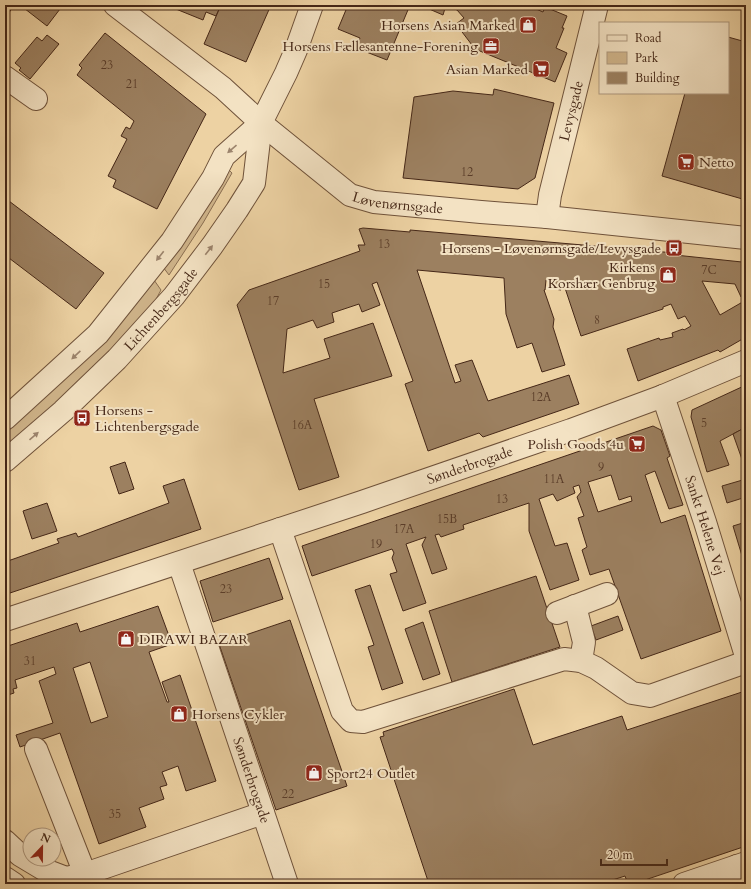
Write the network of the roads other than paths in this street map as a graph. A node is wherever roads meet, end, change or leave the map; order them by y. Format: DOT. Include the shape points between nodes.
graph roads {
  1 [pos="115,5"];
  2 [pos="312,5"];
  3 [pos="597,5"];
  4 [pos="5,77"];
  5 [pos="36,99"];
  6 [pos="261,123"];
  7 [pos="547,217"];
  8 [pos="746,238"];
  9 [pos="746,361"];
  10 [pos="663,396"];
  11 [pos="5,419"];
  12 [pos="5,461"];
  13 [pos="280,529"];
  14 [pos="179,563"];
  15 [pos="607,594"];
  16 [pos="5,620"];
  17 [pos="746,656"];
  18 [pos="746,662"];
  19 [pos="589,665"];
  20 [pos="36,749"];
  21 [pos="263,813"];
  22 [pos="5,841"];
  23 [pos="742,871"];
  24 [pos="85,874"];
  25 [pos="5,878"];
  26 [pos="14,884"];
  27 [pos="287,884"];
  28 [pos="684,884"];
  1 -- 6 [label="street, Løvenørnsgade" via="223,88"];
  2 -- 6 [label="street, Lichtenbergsgade" via="289,67"];
  3 -- 7 [label="street, Levysgade" via="550,195"];
  4 -- 5 [label="street"];
  6 -- 7 [label="street, Løvenørnsgade" via="350,195 363,200"];
  6 -- 11 [label="street, Lichtenbergsgade, one-way" via="224,156 172,242 98,334"];
  12 -- 6 [label="street, Lichtenbergsgade, one-way" via="63,411 117,359 174,296 212,246 254,183"];
  7 -- 8 [label="street, Løvenørnsgade"];
  9 -- 10 [label="street, Sønderbrogade"];
  10 -- 13 [label="street, Sønderbrogade" via="370,500"];
  10 -- 17 [label="street, Sankt Helene Vej"];
  13 -- 14 [label="street, Sønderbrogade"];
  13 -- 19 [label="street" via="342,711 351,721 363,722 564,659"];
  14 -- 16 [label="street, Sønderbrogade"];
  14 -- 21 [label="street, Sønderbrogade"];
  15 -- 19 [label="street" via="566,610 584,642"];
  18 -- 19 [label="street" via="650,696 632,693"];
  20 -- 24 [label="street"];
  21 -- 24 [label="street"];
  21 -- 27 [label="street, Sønderbrogade"];
  22 -- 24 [label="street" via="20,855 45,870 66,878"];
  23 -- 28 [label="street"];
  25 -- 26 [label="street"];
}
